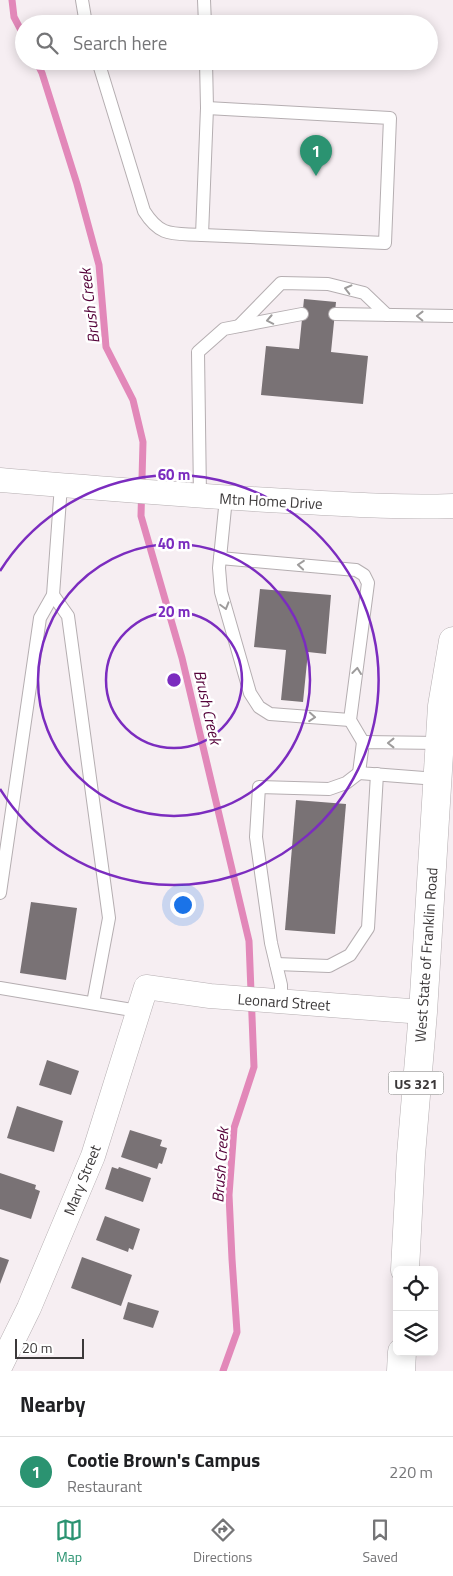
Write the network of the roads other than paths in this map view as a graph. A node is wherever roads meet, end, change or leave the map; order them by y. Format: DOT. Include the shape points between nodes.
graph roads {
  1 [pos="82,0"];
  2 [pos="204,0"];
  3 [pos="84,15"];
  4 [pos="205,15"];
  5 [pos="101,70"];
  6 [pos="206,70"];
  7 [pos="207,108"];
  8 [pos="202,235"];
  9 [pos="302,314"];
  10 [pos="335,314"];
  11 [pos="387,315"];
  12 [pos="453,316"];
  13 [pos="239,326"];
  14 [pos="0,480"];
  15 [pos="61,485"];
  16 [pos="200,496"];
  17 [pos="226,498"];
  18 [pos="453,506"];
  19 [pos="220,558"];
  20 [pos="53,595"];
  21 [pos="453,641"];
  22 [pos="350,720"];
  23 [pos="363,742"];
  24 [pos="442,762"];
  25 [pos="359,773"];
  26 [pos="377,774"];
  27 [pos="0,893"];
  28 [pos="276,964"];
  29 [pos="146,987"];
  30 [pos="0,988"];
  31 [pos="272,1002"];
  32 [pos="93,1003"];
  33 [pos="138,1011"];
  34 [pos="423,1012"];
  35 [pos="405,1266"];
  36 [pos="402,1356"];
  37 [pos="0,1367"];
  38 [pos="401,1371"];
  1 -- 3 [label="lane"];
  2 -- 4 [label="lane"];
  5 -- 8 [label="lane" via="144,211 164,233"];
  6 -- 7 [label="lane"];
  7 -- 8 [label="lane"];
  7 -- 8 [label="lane" via="390,118 385,243"];
  9 -- 13 [label="lane, one-way"];
  10 -- 11 [label="lane"];
  12 -- 11 [label="lane, one-way"];
  11 -- 13 [label="lane, one-way" via="364,292 328,284 282,283"];
  13 -- 16 [label="lane" via="224,330 198,352"];
  14 -- 15 [label="street, Mtn Home Drive"];
  15 -- 16 [label="street, Mtn Home Drive"];
  15 -- 20 [label="lane"];
  16 -- 17 [label="street, Mtn Home Drive"];
  17 -- 18 [label="street, Mtn Home Drive" via="398,508"];
  17 -- 19 [label="lane"];
  19 -- 22 [label="lane, one-way" via="220,592 250,693 258,707 270,714"];
  22 -- 19 [label="lane, one-way" via="368,582 364,575 356,570"];
  20 -- 27 [label="lane" via="40,618"];
  20 -- 32 [label="lane" via="68,616 109,918"];
  21 -- 24 [label="highway, West State of Franklin Road / US 321" via="442,706"];
  22 -- 23 [label="lane"];
  24 -- 23 [label="lane, one-way"];
  23 -- 25 [label="lane"];
  24 -- 26 [label="lane"];
  24 -- 34 [label="highway, West State of Franklin Road / US 321"];
  25 -- 26 [label="lane"];
  25 -- 28 [label="lane" via="346,784 330,789 260,787 256,837"];
  26 -- 28 [label="lane" via="368,928 350,955 329,966"];
  28 -- 31 [label="lane" via="281,986"];
  29 -- 31 [label="street, Leonard Street"];
  29 -- 33 [label="street, Mary Street"];
  30 -- 32 [label="lane"];
  31 -- 34 [label="street, Leonard Street"];
  32 -- 33 [label="lane"];
  33 -- 37 [label="street, Mary Street" via="93,1156 29,1308"];
  34 -- 35 [label="highway, West State of Franklin Road / US 321"];
  36 -- 38 [label="highway"];
}
